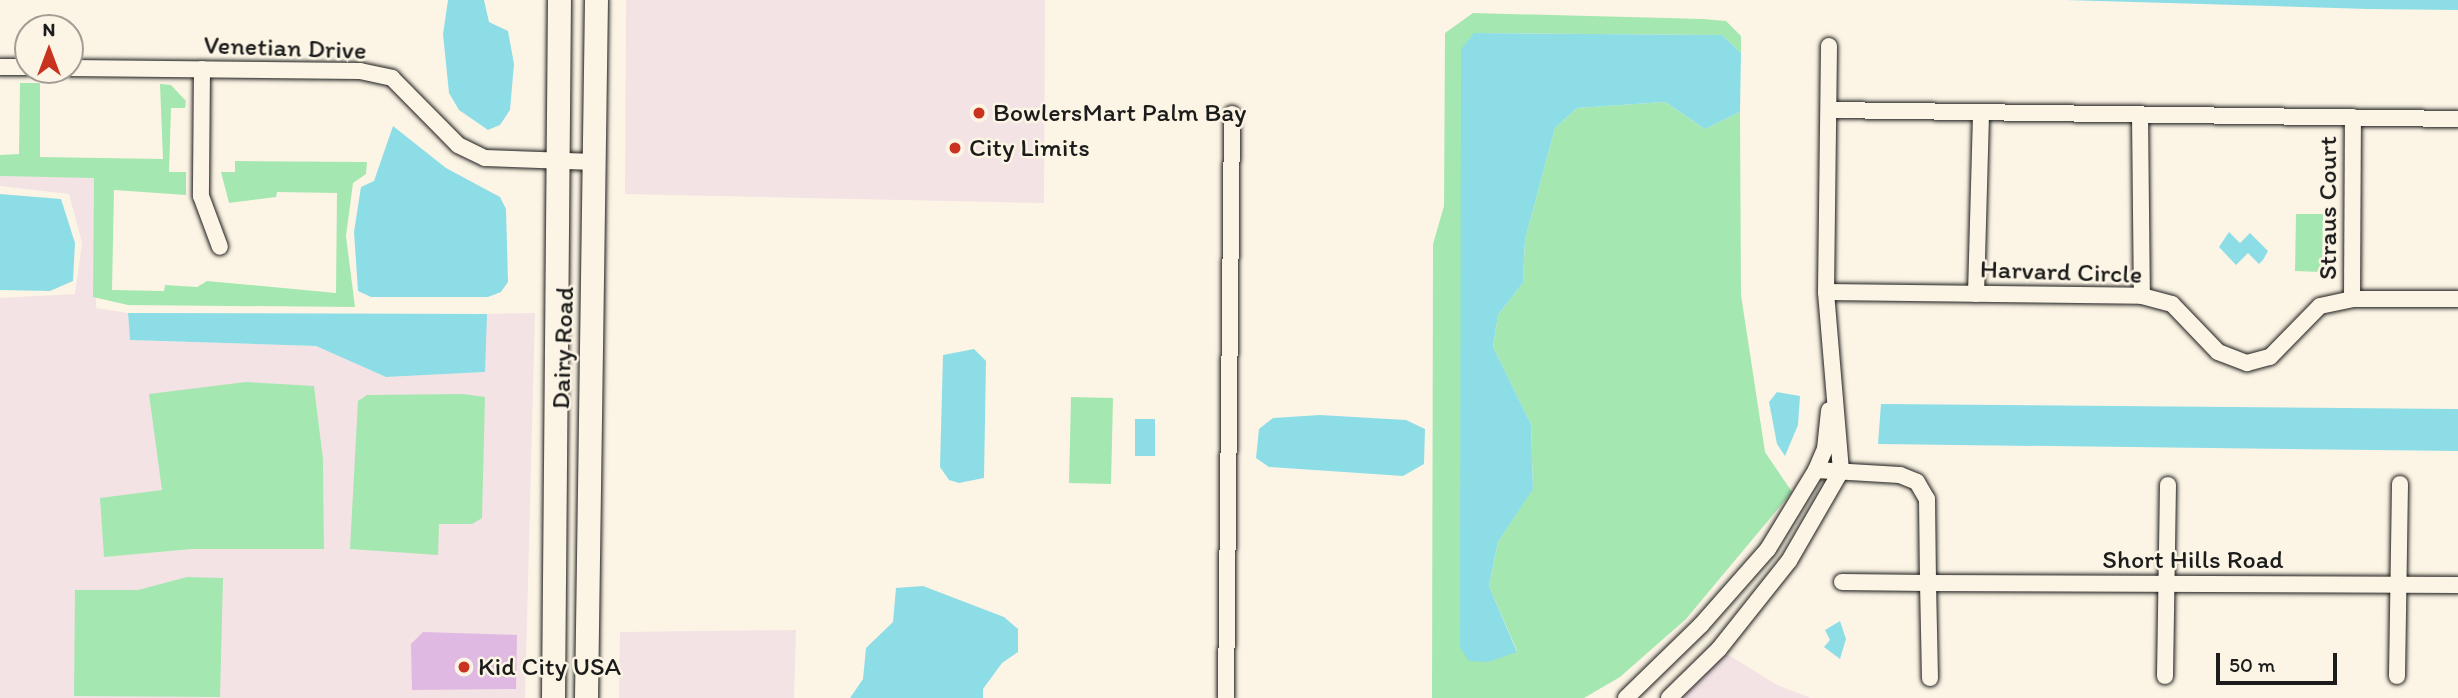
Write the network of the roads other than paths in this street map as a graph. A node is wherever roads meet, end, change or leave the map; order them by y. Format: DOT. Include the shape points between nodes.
graph roads {
  1 [pos="558,0"];
  2 [pos="596,0"];
  3 [pos="1829,46"];
  4 [pos="84,68"];
  5 [pos="202,69"];
  6 [pos="1829,110"];
  7 [pos="1981,112"];
  8 [pos="1233,114"];
  9 [pos="2140,114"];
  10 [pos="2353,117"];
  11 [pos="2458,119"];
  12 [pos="556,162"];
  13 [pos="594,162"];
  14 [pos="220,247"];
  15 [pos="1826,292"];
  16 [pos="1976,294"];
  17 [pos="2142,296"];
  18 [pos="2352,299"];
  19 [pos="2458,299"];
  20 [pos="592,345"];
  21 [pos="1834,362"];
  22 [pos="555,384"];
  23 [pos="590,385"];
  24 [pos="554,425"];
  25 [pos="1816,470"];
  26 [pos="1841,471"];
  27 [pos="2168,485"];
  28 [pos="2400,485"];
  29 [pos="1842,582"];
  30 [pos="1928,583"];
  31 [pos="2166,584"];
  32 [pos="2399,585"];
  33 [pos="2458,585"];
  34 [pos="2165,676"];
  35 [pos="2397,676"];
  36 [pos="1930,678"];
  37 [pos="553,698"];
  38 [pos="586,698"];
  39 [pos="1226,698"];
  40 [pos="1626,698"];
  41 [pos="1669,698"];
  1 -- 12 [label="street, Dairy Road"];
  2 -- 13 [label="street, Dairy Road"];
  3 -- 6 [label="street"];
  4 -- 5 [label="street, Venetian Drive"];
  5 -- 12 [label="street, Venetian Drive" via="360,71 392,78 458,145 485,158"];
  5 -- 14 [label="street" via="201,196"];
  6 -- 7 [label="street"];
  6 -- 15 [label="street"];
  7 -- 9 [label="street"];
  7 -- 16 [label="street"];
  8 -- 39 [label="street"];
  9 -- 10 [label="street"];
  9 -- 17 [label="street"];
  10 -- 11 [label="street"];
  10 -- 18 [label="street, Straus Court"];
  12 -- 13 [label="street, Venetian Drive"];
  12 -- 22 [label="street, Dairy Road"];
  13 -- 20 [label="street, Dairy Road"];
  15 -- 16 [label="street, Harvard Circle"];
  15 -- 21 [label="street"];
  16 -- 17 [label="street, Harvard Circle"];
  17 -- 18 [label="street, Harvard Circle" via="2172,304 2218,352 2248,363 2270,357 2320,306"];
  18 -- 19 [label="street, Harvard Circle"];
  20 -- 22 [label="street"];
  20 -- 23 [label="street, Dairy Road"];
  21 -- 25 [label="street" via="1825,449"];
  21 -- 26 [label="street"];
  22 -- 24 [label="street, Dairy Road"];
  23 -- 24 [label="street"];
  23 -- 38 [label="street, Dairy Road"];
  24 -- 37 [label="street, Dairy Road"];
  25 -- 26 [label="street"];
  25 -- 40 [label="street" via="1768,549 1701,625"];
  26 -- 30 [label="street" via="1900,475 1917,482 1927,499"];
  26 -- 41 [label="street" via="1789,561 1719,649"];
  27 -- 31 [label="street"];
  28 -- 32 [label="street"];
  29 -- 30 [label="street, Short Hills Road"];
  30 -- 31 [label="street, Short Hills Road"];
  30 -- 36 [label="street"];
  31 -- 32 [label="street, Short Hills Road"];
  31 -- 34 [label="street"];
  32 -- 33 [label="street, Short Hills Road"];
  32 -- 35 [label="street"];
}
